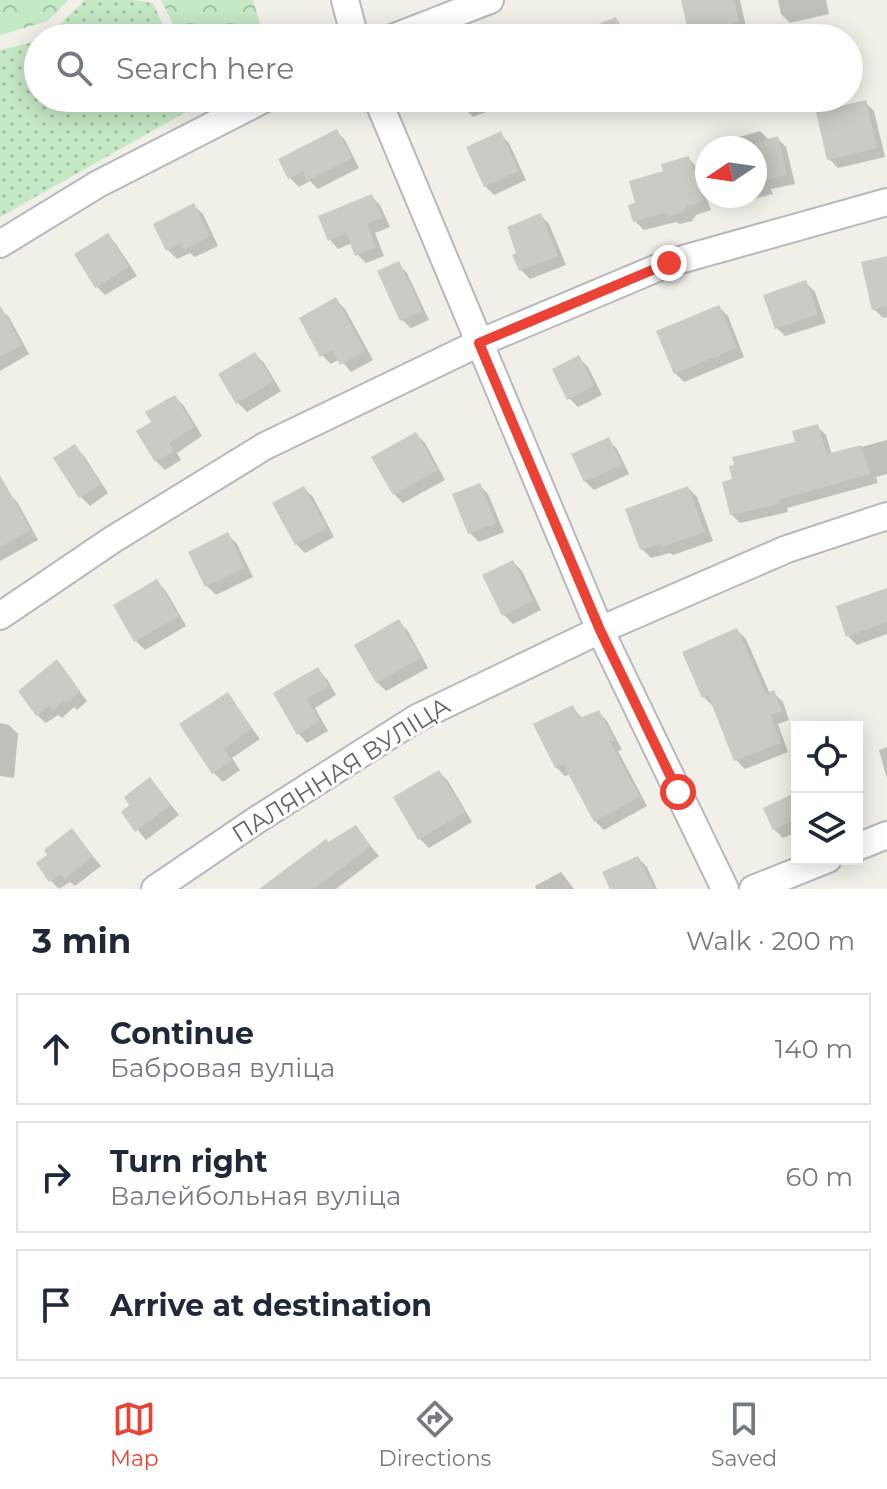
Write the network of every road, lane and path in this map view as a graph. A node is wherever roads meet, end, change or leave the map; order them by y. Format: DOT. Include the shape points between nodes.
graph roads {
  1 [pos="345,0"];
  2 [pos="490,0"];
  3 [pos="351,24"];
  4 [pos="428,24"];
  5 [pos="239,112"];
  6 [pos="383,112"];
  7 [pos="887,202"];
  8 [pos="0,244"];
  9 [pos="479,343"];
  10 [pos="887,516"];
  11 [pos="0,616"];
  12 [pos="600,630"];
  13 [pos="887,835"];
  14 [pos="863,845"];
  15 [pos="813,865"];
  16 [pos="155,889"];
  17 [pos="725,889"];
  18 [pos="753,889"];
  1 -- 3 [label="street"];
  2 -- 4 [label="street"];
  5 -- 8 [label="street" via="98,184"];
  6 -- 9 [label="street"];
  7 -- 9 [label="street" via="669,263"];
  9 -- 11 [label="street" via="265,446"];
  9 -- 12 [label="street"];
  10 -- 12 [label="street, ПАЛЯННАЯ ВУЛІЦА" via="787,549"];
  12 -- 16 [label="street, ПАЛЯННАЯ ВУЛІЦА" via="417,718"];
  12 -- 17 [label="street"];
  13 -- 14 [label="street"];
  15 -- 18 [label="street"];
}
